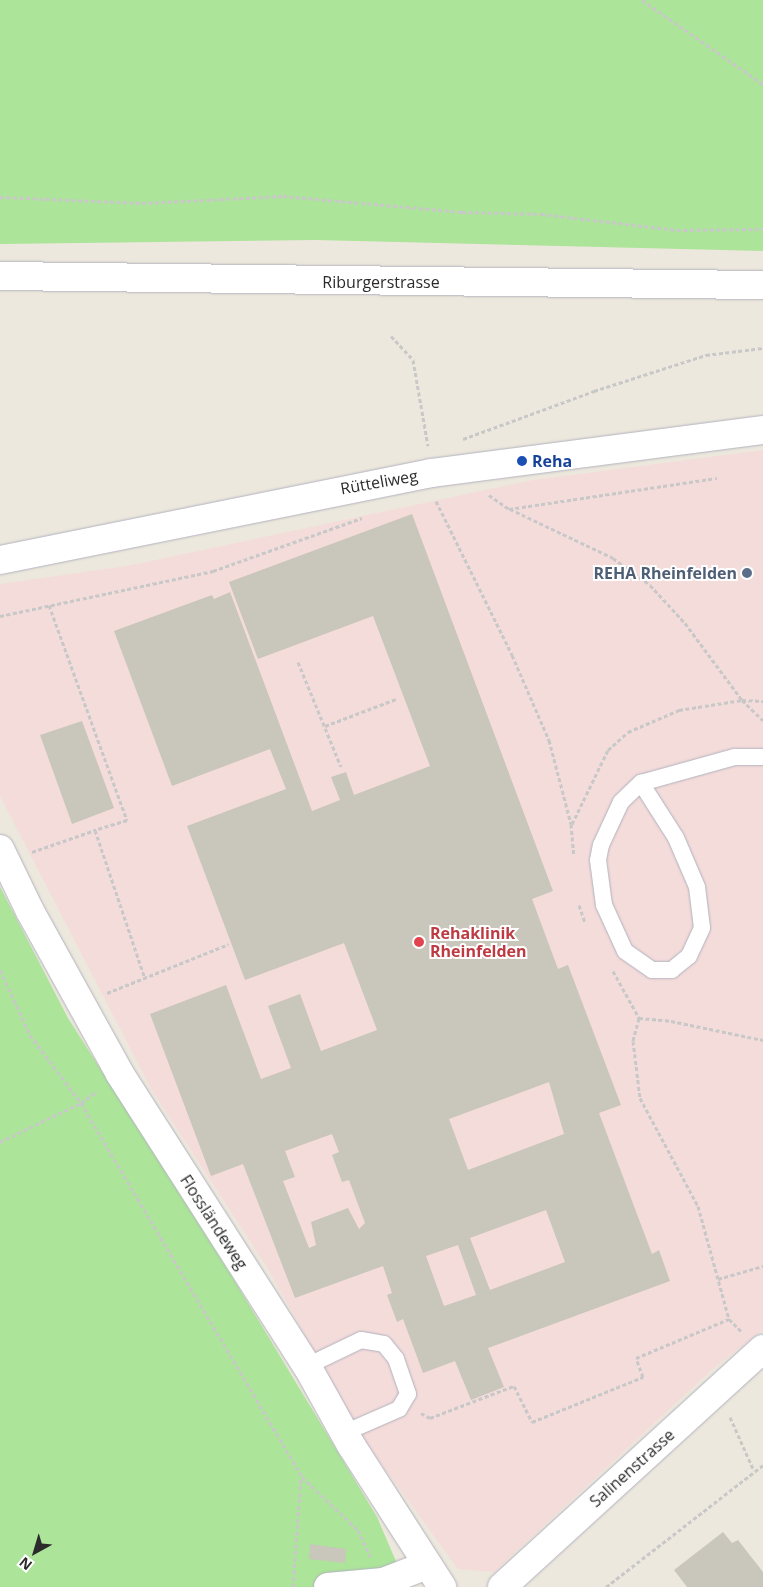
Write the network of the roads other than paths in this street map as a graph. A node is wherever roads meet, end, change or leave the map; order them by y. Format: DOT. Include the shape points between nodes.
graph roads {
  1 [pos="0,276"];
  2 [pos="763,285"];
  3 [pos="763,430"];
  4 [pos="0,560"];
  5 [pos="763,757"];
  6 [pos="641,783"];
  7 [pos="0,849"];
  8 [pos="762,1350"];
  9 [pos="307,1366"];
  10 [pos="344,1433"];
  11 [pos="427,1565"];
  12 [pos="328,1587"];
  13 [pos="442,1587"];
  14 [pos="502,1587"];
  1 -- 2 [label="street, Riburgerstrasse"];
  3 -- 4 [label="street, Rütteliweg" via="431,473"];
  5 -- 6 [label="lane" via="734,757"];
  6 -- 6 [label="lane" via="621,802 602,845 598,860 604,905 625,951 652,970 672,970 689,956 702,928 697,886 676,838"];
  7 -- 9 [label="street, Flossländeweg" via="30,911 120,1074"];
  8 -- 14 [label="street, Salinenstrasse"];
  9 -- 10 [label="street, Flossländeweg"];
  9 -- 10 [label="lane" via="362,1340 384,1344 396,1359 408,1394 403,1402 398,1409"];
  10 -- 11 [label="street, Flossländeweg"];
  11 -- 12 [label="street" via="383,1582"];
  11 -- 13 [label="street, Flossländeweg"];
}
